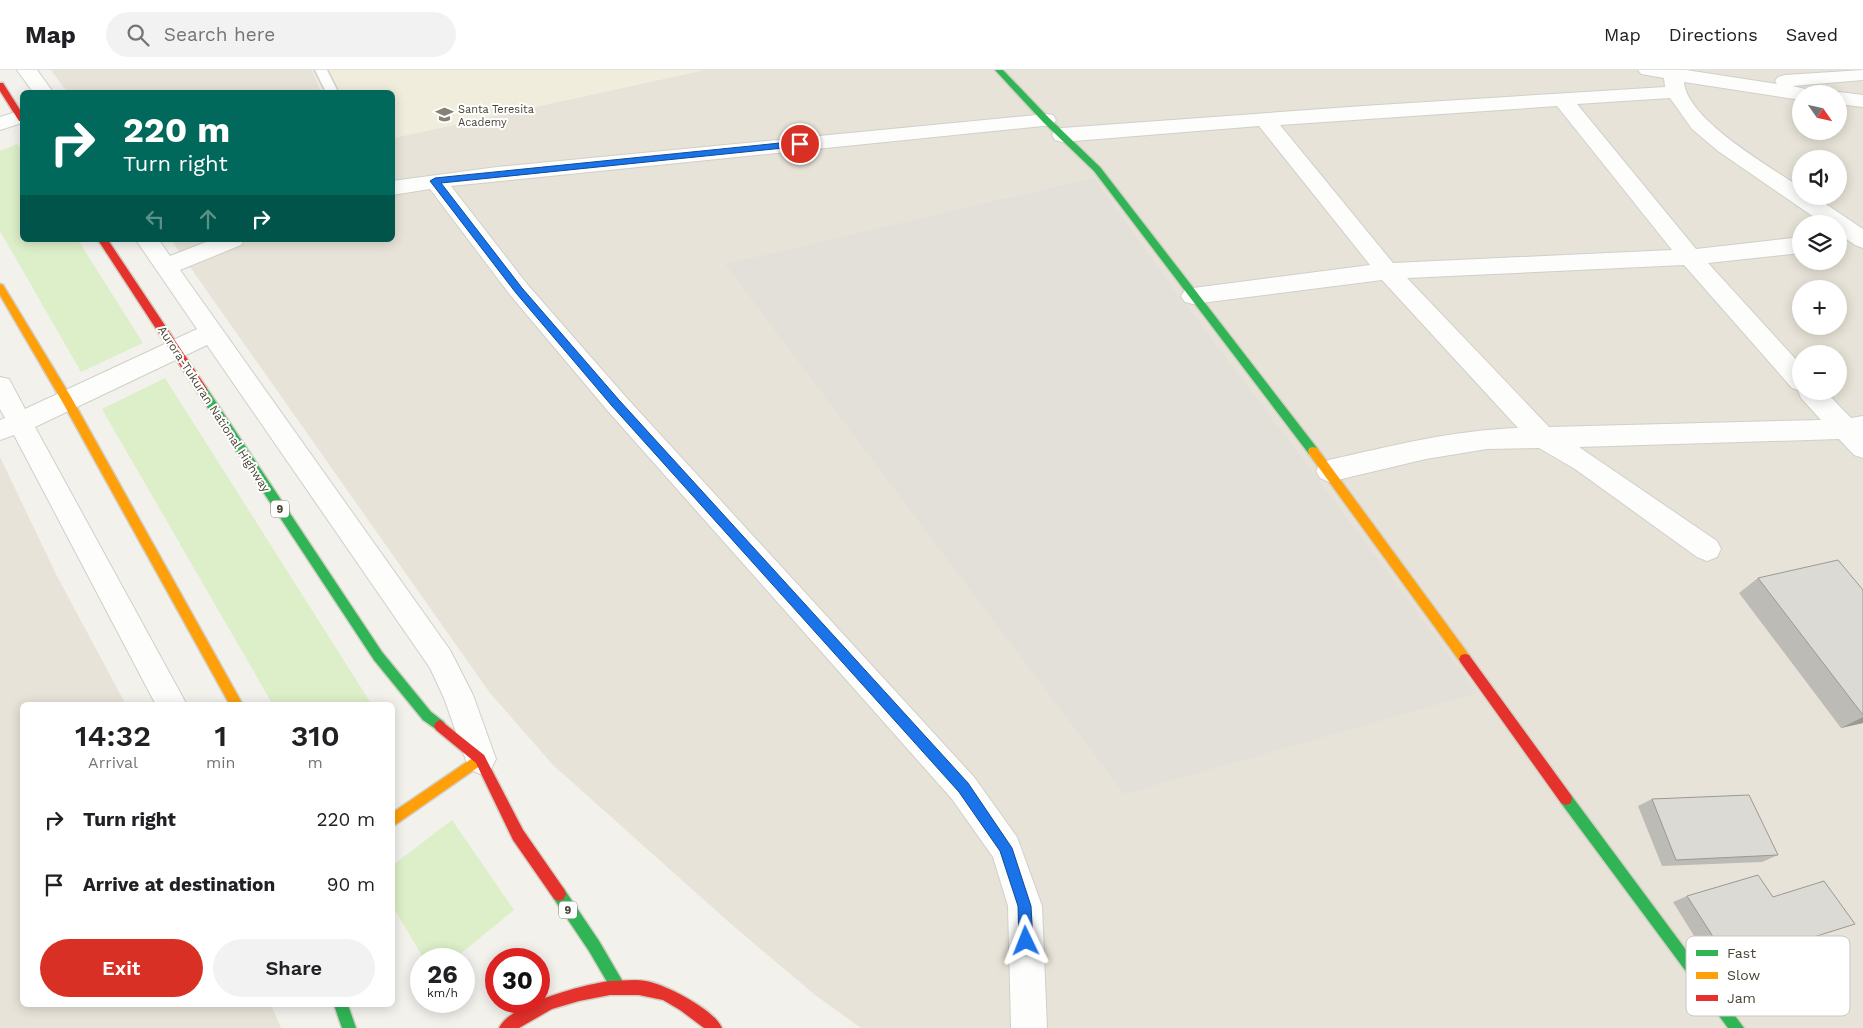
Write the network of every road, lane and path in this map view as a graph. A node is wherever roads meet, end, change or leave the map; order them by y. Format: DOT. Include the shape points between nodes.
graph roads {
  1 [pos="27,70"];
  2 [pos="321,70"];
  3 [pos="1000,70"];
  4 [pos="1648,70"];
  5 [pos="1863,74"];
  6 [pos="1675,84"];
  7 [pos="1789,84"];
  8 [pos="0,85"];
  9 [pos="42,90"];
  10 [pos="331,90"];
  11 [pos="1848,99"];
  12 [pos="1563,100"];
  13 [pos="1863,101"];
  14 [pos="20,114"];
  15 [pos="20,118"];
  16 [pos="1046,120"];
  17 [pos="1264,120"];
  18 [pos="0,124"];
  19 [pos="1062,135"];
  20 [pos="435,181"];
  21 [pos="395,188"];
  22 [pos="1862,239"];
  23 [pos="1847,241"];
  24 [pos="104,242"];
  25 [pos="148,242"];
  26 [pos="228,242"];
  27 [pos="1792,247"];
  28 [pos="1690,257"];
  29 [pos="166,267"];
  30 [pos="1387,271"];
  31 [pos="0,287"];
  32 [pos="1194,296"];
  33 [pos="212,332"];
  34 [pos="175,350"];
  35 [pos="1792,371"];
  36 [pos="0,386"];
  37 [pos="66,400"];
  38 [pos="1821,400"];
  39 [pos="10,426"];
  40 [pos="1853,427"];
  41 [pos="1542,437"];
  42 [pos="1863,448"];
  43 [pos="1328,471"];
  44 [pos="1707,549"];
  45 [pos="170,702"];
  46 [pos="235,702"];
  47 [pos="480,759"];
  48 [pos="395,819"];
  49 [pos="1686,960"];
  50 [pos="618,987"];
  51 [pos="342,1007"];
  52 [pos="1728,1016"];
  53 [pos="349,1028"];
  54 [pos="506,1028"];
  55 [pos="715,1028"];
  56 [pos="1029,1028"];
  57 [pos="1737,1028"];
  1 -- 9 [label="street"];
  2 -- 10 [label="lane"];
  3 -- 16 [label="main road"];
  4 -- 6 [label="street"];
  5 -- 7 [label="street"];
  6 -- 7 [label="street"];
  6 -- 12 [label="street"];
  6 -- 22 [label="street" via="1699,124 1725,146"];
  8 -- 14 [label="main road"];
  11 -- 13 [label="street"];
  12 -- 17 [label="street"];
  12 -- 28 [label="street"];
  15 -- 18 [label="street"];
  16 -- 19 [label="main road"];
  16 -- 20 [label="street"];
  17 -- 19 [label="street"];
  17 -- 30 [label="street"];
  19 -- 32 [label="main road" via="1097,169"];
  20 -- 21 [label="street"];
  20 -- 56 [label="street" via="538,313 963,788 1006,848 1024,906"];
  22 -- 23 [label="street"];
  24 -- 34 [label="main road, Aurora-Tukuran National Highway / 9"];
  25 -- 29 [label="street, Aurora-Tukuran National Highway / 9"];
  26 -- 29 [label="street"];
  27 -- 28 [label="street"];
  28 -- 30 [label="street"];
  28 -- 35 [label="street"];
  29 -- 33 [label="street, Aurora-Tukuran National Highway / 9"];
  30 -- 32 [label="street"];
  30 -- 41 [label="street"];
  31 -- 37 [label="main road"];
  32 -- 43 [label="main road"];
  33 -- 34 [label="street"];
  33 -- 47 [label="street, Aurora-Tukuran National Highway / 9" via="440,659 458,695"];
  34 -- 37 [label="street"];
  34 -- 47 [label="main road, Aurora-Tukuran National Highway / 9" via="378,656 427,716"];
  36 -- 39 [label="street"];
  37 -- 39 [label="street"];
  37 -- 46 [label="main road"];
  38 -- 40 [label="street"];
  39 -- 45 [label="street"];
  40 -- 41 [label="street"];
  40 -- 42 [label="street"];
  41 -- 43 [label="street" via="1487,439"];
  41 -- 44 [label="street" via="1584,462"];
  43 -- 49 [label="main road"];
  47 -- 48 [label="main road"];
  47 -- 50 [label="main road, Aurora-Tukuran National Highway / 9" via="518,834"];
  50 -- 54 [label="main road" via="586,990 554,1000"];
  50 -- 55 [label="main road" via="648,989 672,998 697,1012"];
  51 -- 53 [label="main road"];
  52 -- 57 [label="main road"];
}
